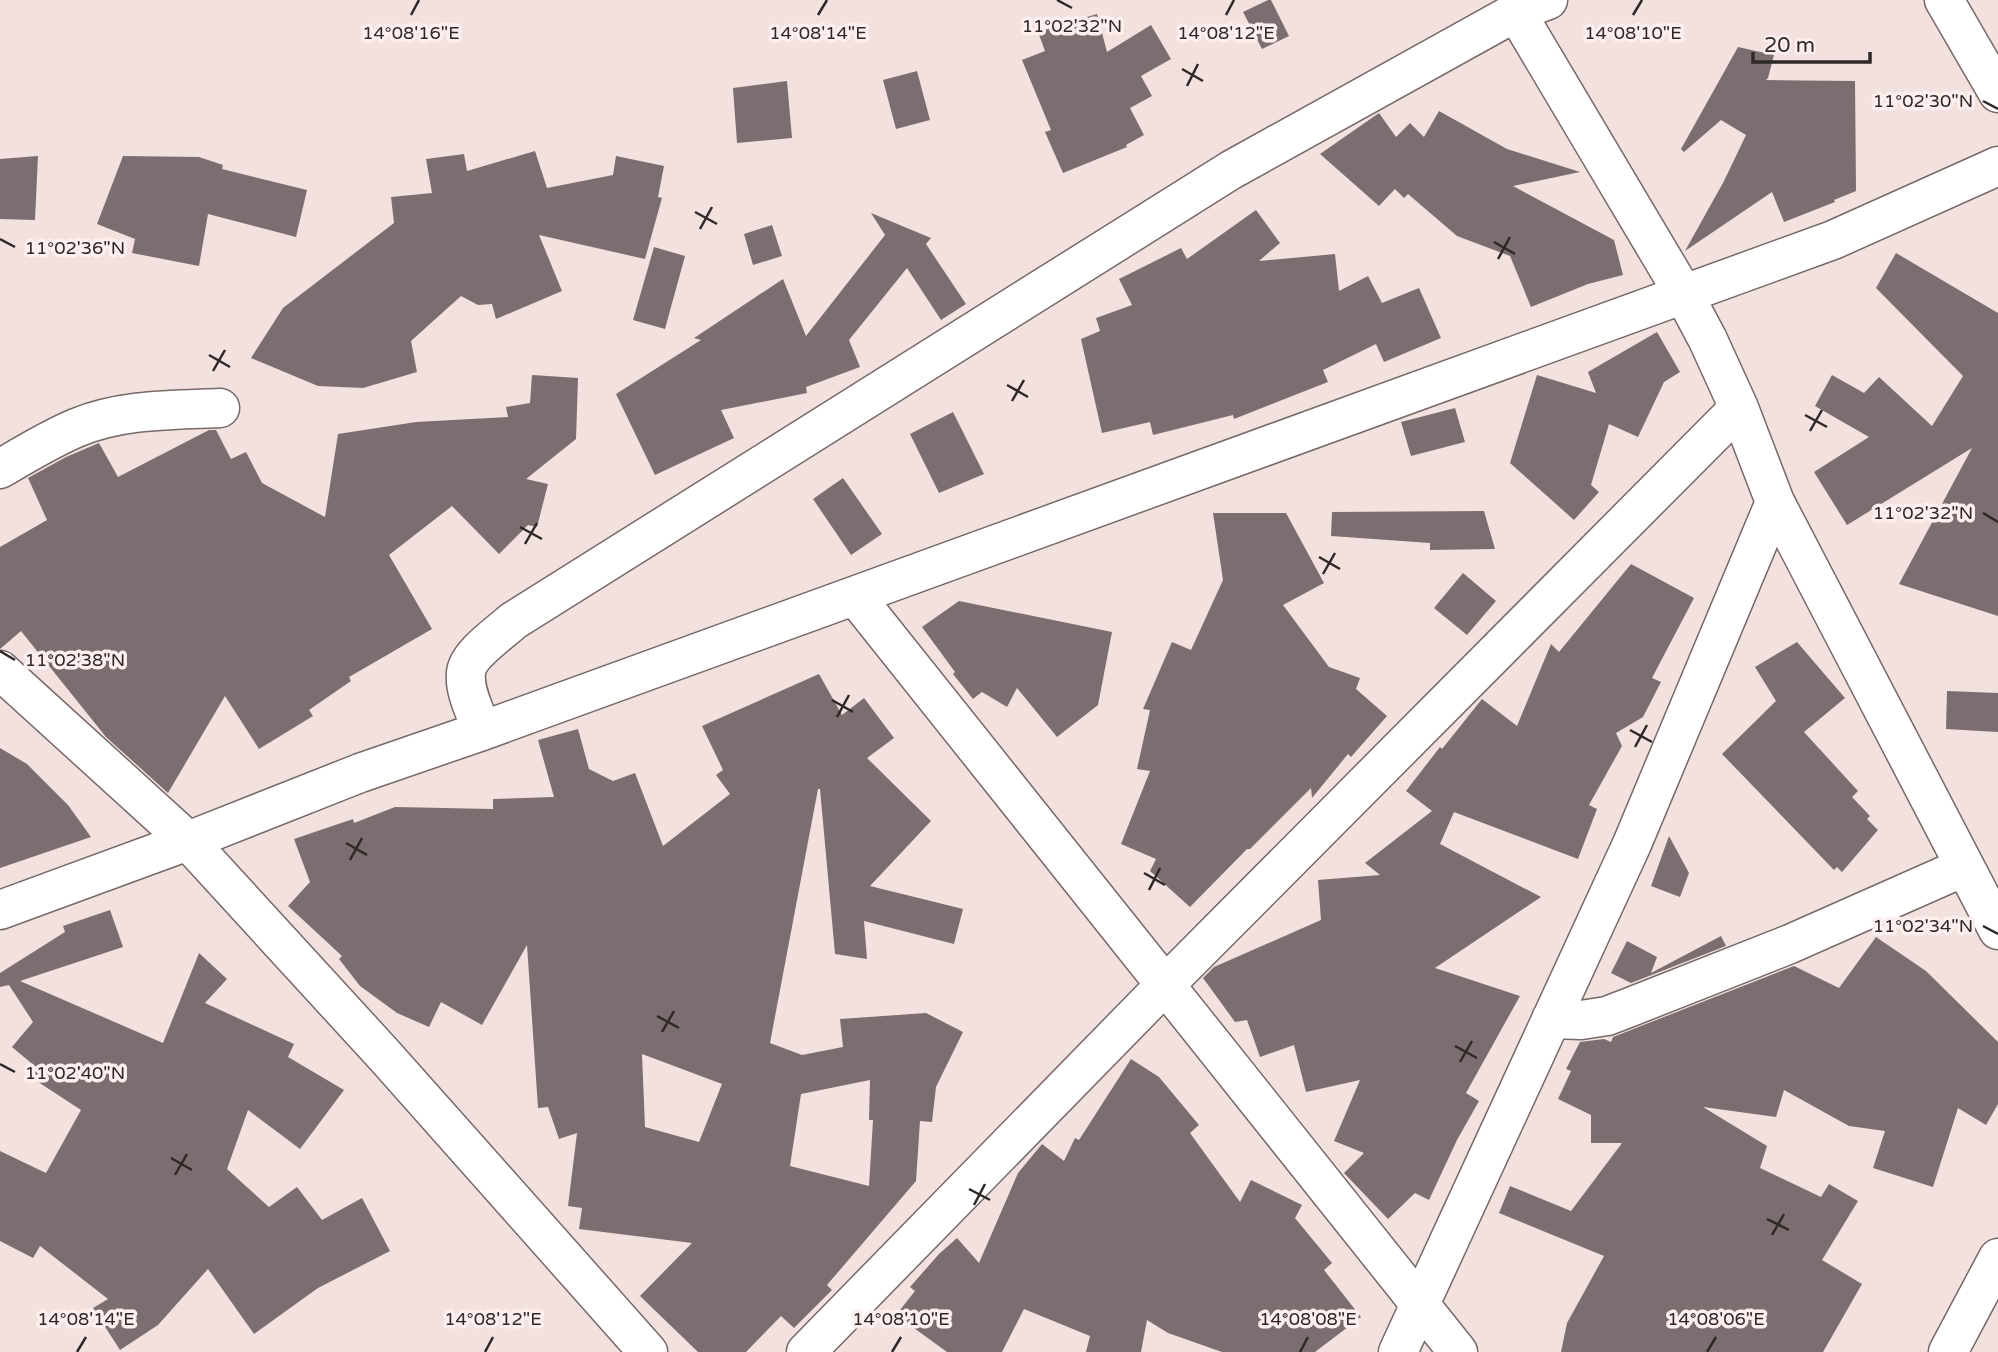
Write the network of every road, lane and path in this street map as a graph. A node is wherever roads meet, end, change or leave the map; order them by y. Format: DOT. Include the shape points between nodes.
graph roads {
  1 [pos="1944,0"];
  2 [pos="1532,6"];
  3 [pos="1998,93"];
  4 [pos="1998,166"];
  5 [pos="1683,293"];
  6 [pos="220,408"];
  7 [pos="1739,408"];
  8 [pos="0,469"];
  9 [pos="1775,502"];
  10 [pos="855,596"];
  11 [pos="0,670"];
  12 [pos="482,731"];
  13 [pos="188,841"];
  14 [pos="1964,867"];
  15 [pos="0,910"];
  16 [pos="1998,930"];
  17 [pos="1166,985"];
  18 [pos="1551,1019"];
  19 [pos="1998,1258"];
  20 [pos="1419,1303"];
  21 [pos="648,1352"];
  22 [pos="806,1352"];
  23 [pos="1398,1352"];
  24 [pos="1458,1352"];
  25 [pos="1948,1352"];
  1 -- 3 [label="street"];
  2 -- 5 [label="street"];
  2 -- 12 [label="street" via="1231,170 513,621 475,654 466,671"];
  4 -- 5 [label="street" via="1833,240"];
  5 -- 7 [label="street"];
  5 -- 10 [label="street"];
  6 -- 8 [label="street" via="110,418 78,427"];
  7 -- 9 [label="street"];
  7 -- 17 [label="street"];
  9 -- 14 [label="street"];
  9 -- 18 [label="street" via="1632,844"];
  10 -- 12 [label="street"];
  10 -- 17 [label="street"];
  11 -- 13 [label="street"];
  12 -- 13 [label="street"];
  13 -- 15 [label="street"];
  13 -- 21 [label="street"];
  14 -- 16 [label="street"];
  14 -- 18 [label="street" via="1790,944 1607,1016"];
  17 -- 20 [label="street"];
  17 -- 22 [label="street"];
  18 -- 20 [label="street"];
  19 -- 25 [label="street"];
  20 -- 23 [label="street"];
  20 -- 24 [label="street"];
}
